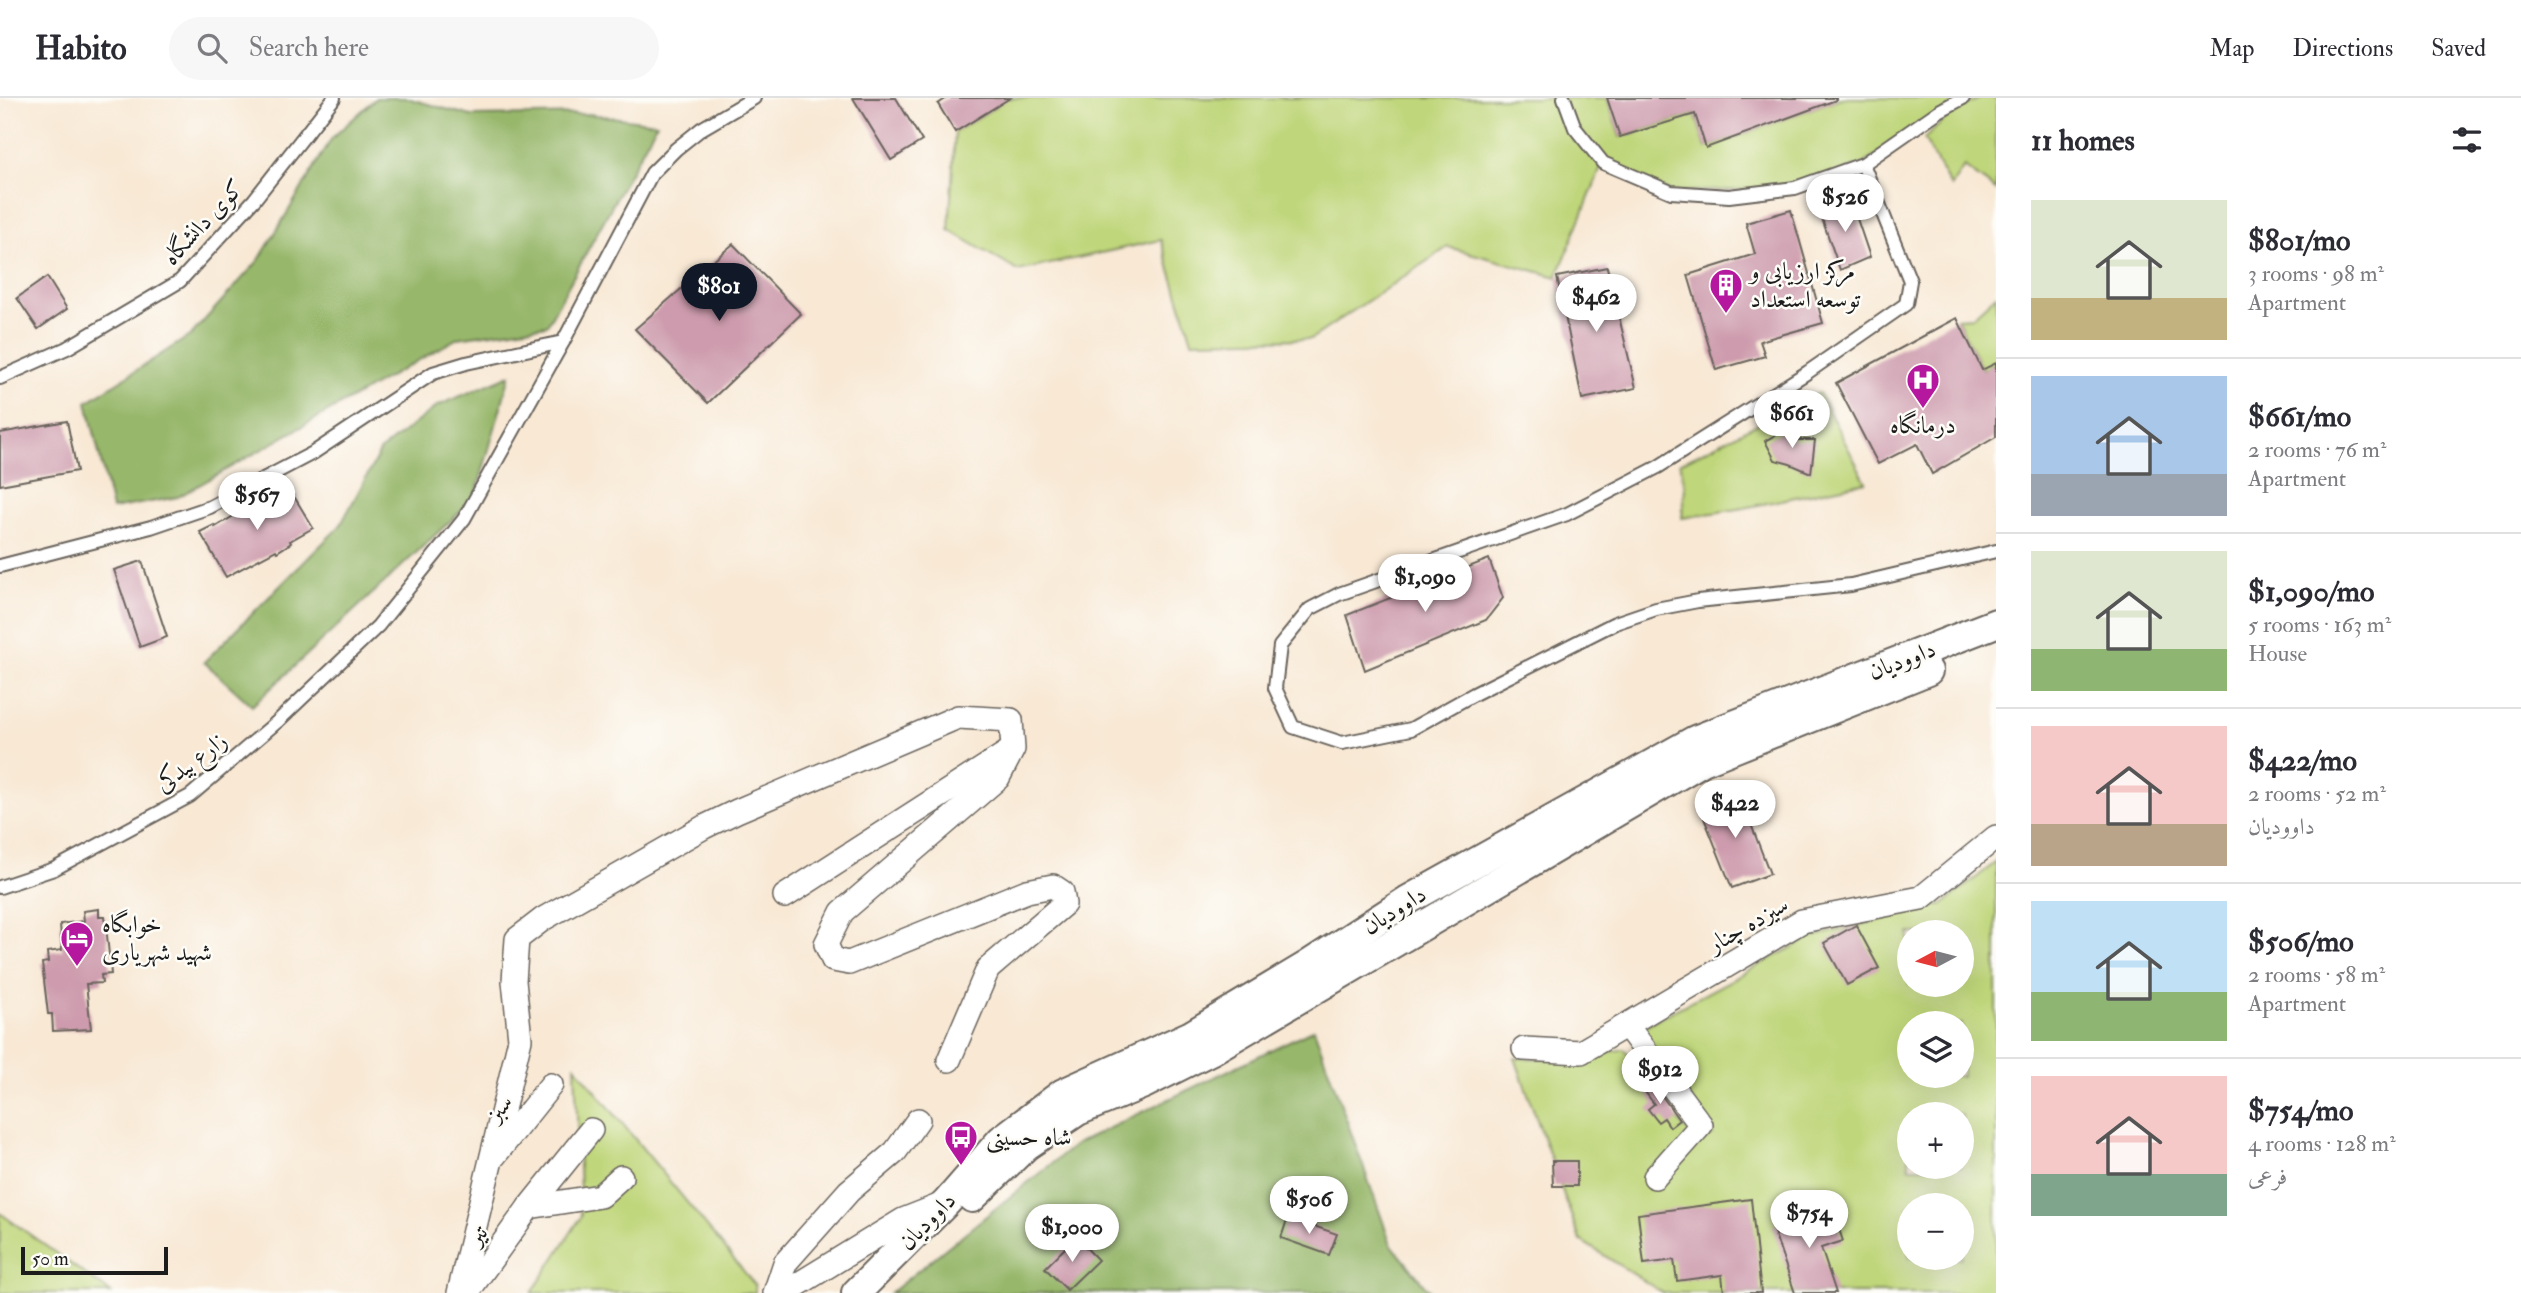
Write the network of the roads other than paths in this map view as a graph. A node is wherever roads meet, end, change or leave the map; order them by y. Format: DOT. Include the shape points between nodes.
graph roads {
  1 [pos="334,98"];
  2 [pos="754,98"];
  3 [pos="1564,98"];
  4 [pos="1963,98"];
  5 [pos="1937,104"];
  6 [pos="1863,164"];
  7 [pos="563,342"];
  8 [pos="0,378"];
  9 [pos="1996,551"];
  10 [pos="0,566"];
  11 [pos="1996,623"];
  12 [pos="1996,644"];
  13 [pos="1013,749"];
  14 [pos="1996,837"];
  15 [pos="1501,863"];
  16 [pos="0,887"];
  17 [pos="785,896"];
  18 [pos="1627,1026"];
  19 [pos="1524,1048"];
  20 [pos="949,1060"];
  21 [pos="551,1085"];
  22 [pos="918,1120"];
  23 [pos="591,1130"];
  24 [pos="489,1163"];
  25 [pos="621,1177"];
  26 [pos="1655,1177"];
  27 [pos="528,1207"];
  28 [pos="953,1207"];
  29 [pos="459,1293"];
  30 [pos="467,1293"];
  31 [pos="775,1293"];
  32 [pos="784,1293"];
  33 [pos="856,1293"];
  34 [pos="875,1293"];
  1 -- 8 [label="lane, کوی دانشگاه" via="254,200 180,281 67,348"];
  2 -- 7 [label="lane, زارع بیدکی" via="701,129 652,173"];
  3 -- 6 [label="lane" via="1575,128 1603,163 1671,192 1729,197 1795,188"];
  4 -- 5 [label="lane"];
  5 -- 6 [label="lane"];
  6 -- 9 [label="lane" via="1910,281 1906,304 1658,467 1578,508 1339,594 1310,609 1280,646 1275,688 1293,727 1342,743 1411,729 1615,623 1656,608 1851,585"];
  7 -- 10 [label="lane" via="433,373 313,453 210,507"];
  7 -- 16 [label="lane, زارع بیدکی" via="464,519 378,626 190,796 54,869"];
  11 -- 15 [label="street, داوودیان" via="1695,740"];
  12 -- 15 [label="street, داوودیان" via="1703,761"];
  13 -- 17 [label="street"];
  13 -- 20 [label="street" via="998,778 842,912 826,944 833,960 849,963 1027,891 1054,886 1062,892 1064,904 988,969"];
  13 -- 24 [label="street" via="1010,720 958,716 704,827 543,919 517,939 514,981 520,1039"];
  14 -- 18 [label="street, سیزده چنار" via="1921,898 1802,921"];
  15 -- 28 [label="street, داوودیان" via="1212,1050 1078,1111 1026,1146"];
  18 -- 19 [label="street, سیزده چنار" via="1581,1052"];
  18 -- 26 [label="street" via="1701,1125"];
  21 -- 24 [label="street, سبز"];
  22 -- 31 [label="street" via="895,1152 849,1191 785,1263"];
  23 -- 27 [label="street, تیر"];
  24 -- 29 [label="street"];
  25 -- 27 [label="street" via="600,1196"];
  27 -- 30 [label="street, تیر"];
  28 -- 32 [label="street" via="903,1220"];
  28 -- 33 [label="street, داوودیان"];
  28 -- 34 [label="street, داوودیان"];
}
